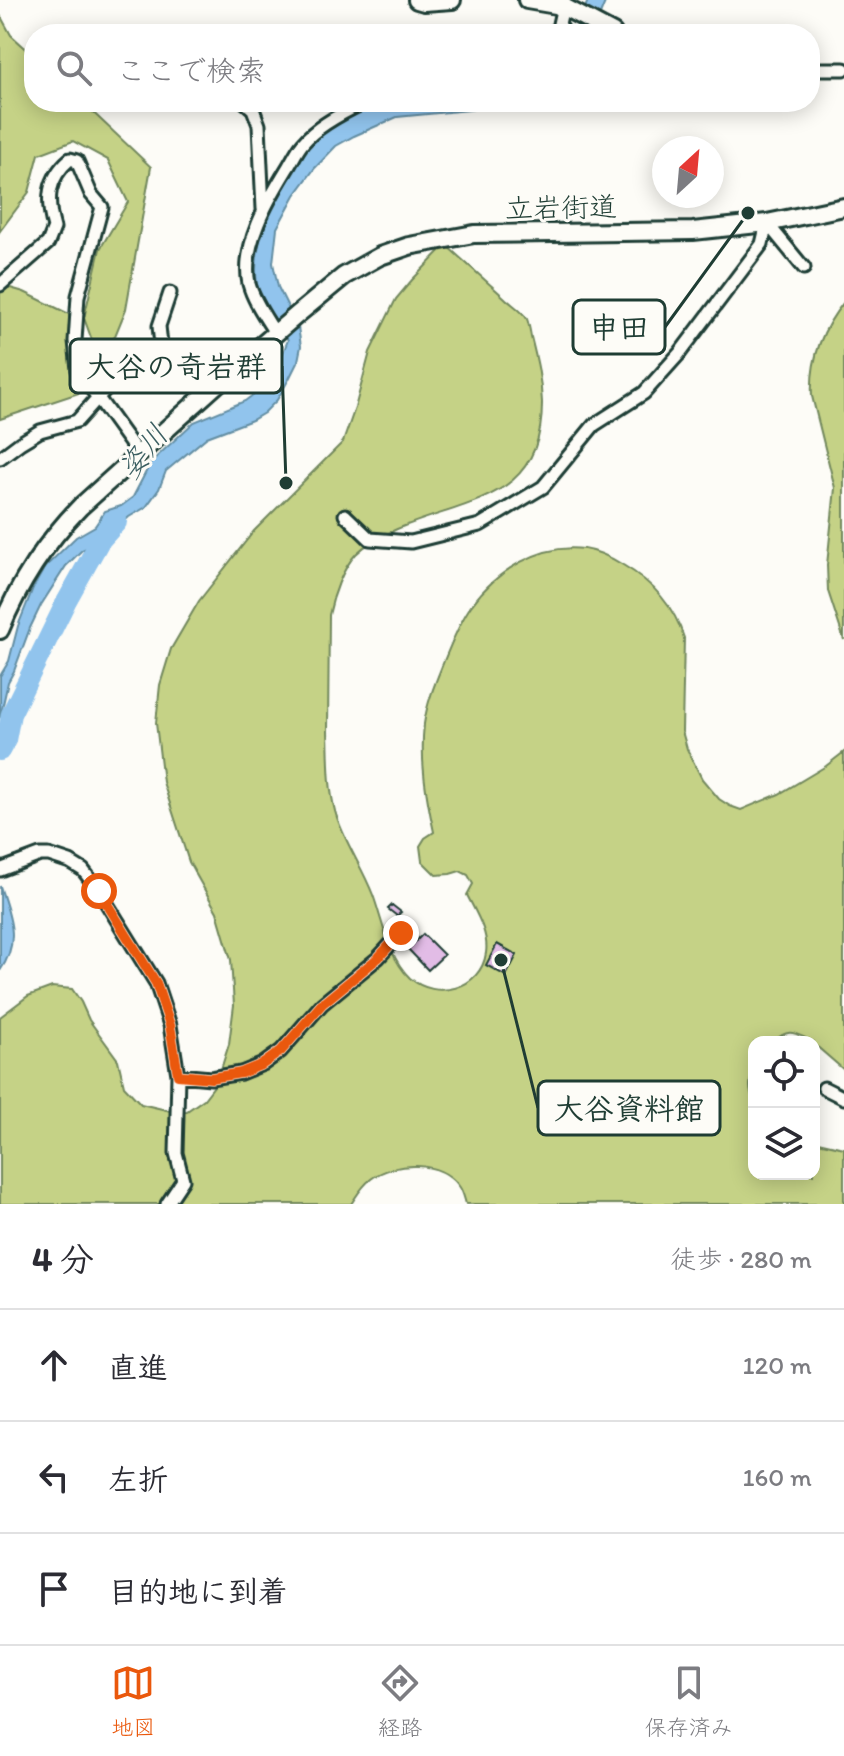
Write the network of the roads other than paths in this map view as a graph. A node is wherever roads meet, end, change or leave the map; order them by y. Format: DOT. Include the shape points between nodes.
graph roads {
  1 [pos="417,0"];
  2 [pos="452,0"];
  3 [pos="527,0"];
  4 [pos="568,6"];
  5 [pos="559,24"];
  6 [pos="598,24"];
  7 [pos="820,69"];
  8 [pos="844,69"];
  9 [pos="254,112"];
  10 [pos="348,112"];
  11 [pos="844,207"];
  12 [pos="263,210"];
  13 [pos="767,223"];
  14 [pos="804,268"];
  15 [pos="0,285"];
  16 [pos="170,293"];
  17 [pos="275,333"];
  18 [pos="161,345"];
  19 [pos="205,394"];
  20 [pos="97,397"];
  21 [pos="139,455"];
  22 [pos="0,458"];
  23 [pos="345,515"];
  24 [pos="0,630"];
  25 [pos="4,869"];
  26 [pos="401,933"];
  27 [pos="178,1075"];
  28 [pos="824,1088"];
  29 [pos="844,1098"];
  30 [pos="167,1204"];
  1 -- 2 [label="street"];
  3 -- 4 [label="street"];
  4 -- 5 [label="street"];
  4 -- 6 [label="street"];
  7 -- 8 [label="street"];
  9 -- 12 [label="street"];
  10 -- 12 [label="street" via="303,142"];
  11 -- 13 [label="street, 立岩街道"];
  12 -- 17 [label="street" via="253,237 249,282"];
  13 -- 14 [label="street"];
  13 -- 17 [label="street, 立岩街道" via="693,231 474,234 436,240 366,262"];
  13 -- 23 [label="street" via="762,244 679,354 644,393 594,425 543,487 480,525 411,542 370,539"];
  15 -- 20 [label="street" via="48,243 54,228 50,187 59,168 70,159 77,161 102,207 78,296 75,341 78,370"];
  16 -- 18 [label="street" via="159,326"];
  17 -- 19 [label="street"];
  18 -- 19 [label="street"];
  18 -- 20 [label="street"];
  19 -- 21 [label="street"];
  20 -- 21 [label="street"];
  20 -- 22 [label="street" via="77,421 40,431"];
  21 -- 24 [label="street" via="58,530 25,577"];
  25 -- 27 [label="street" via="49,855 83,870 156,983"];
  26 -- 27 [label="street" via="263,1064 211,1078"];
  27 -- 30 [label="street" via="176,1153 183,1180"];
  28 -- 29 [label="street"];
}
